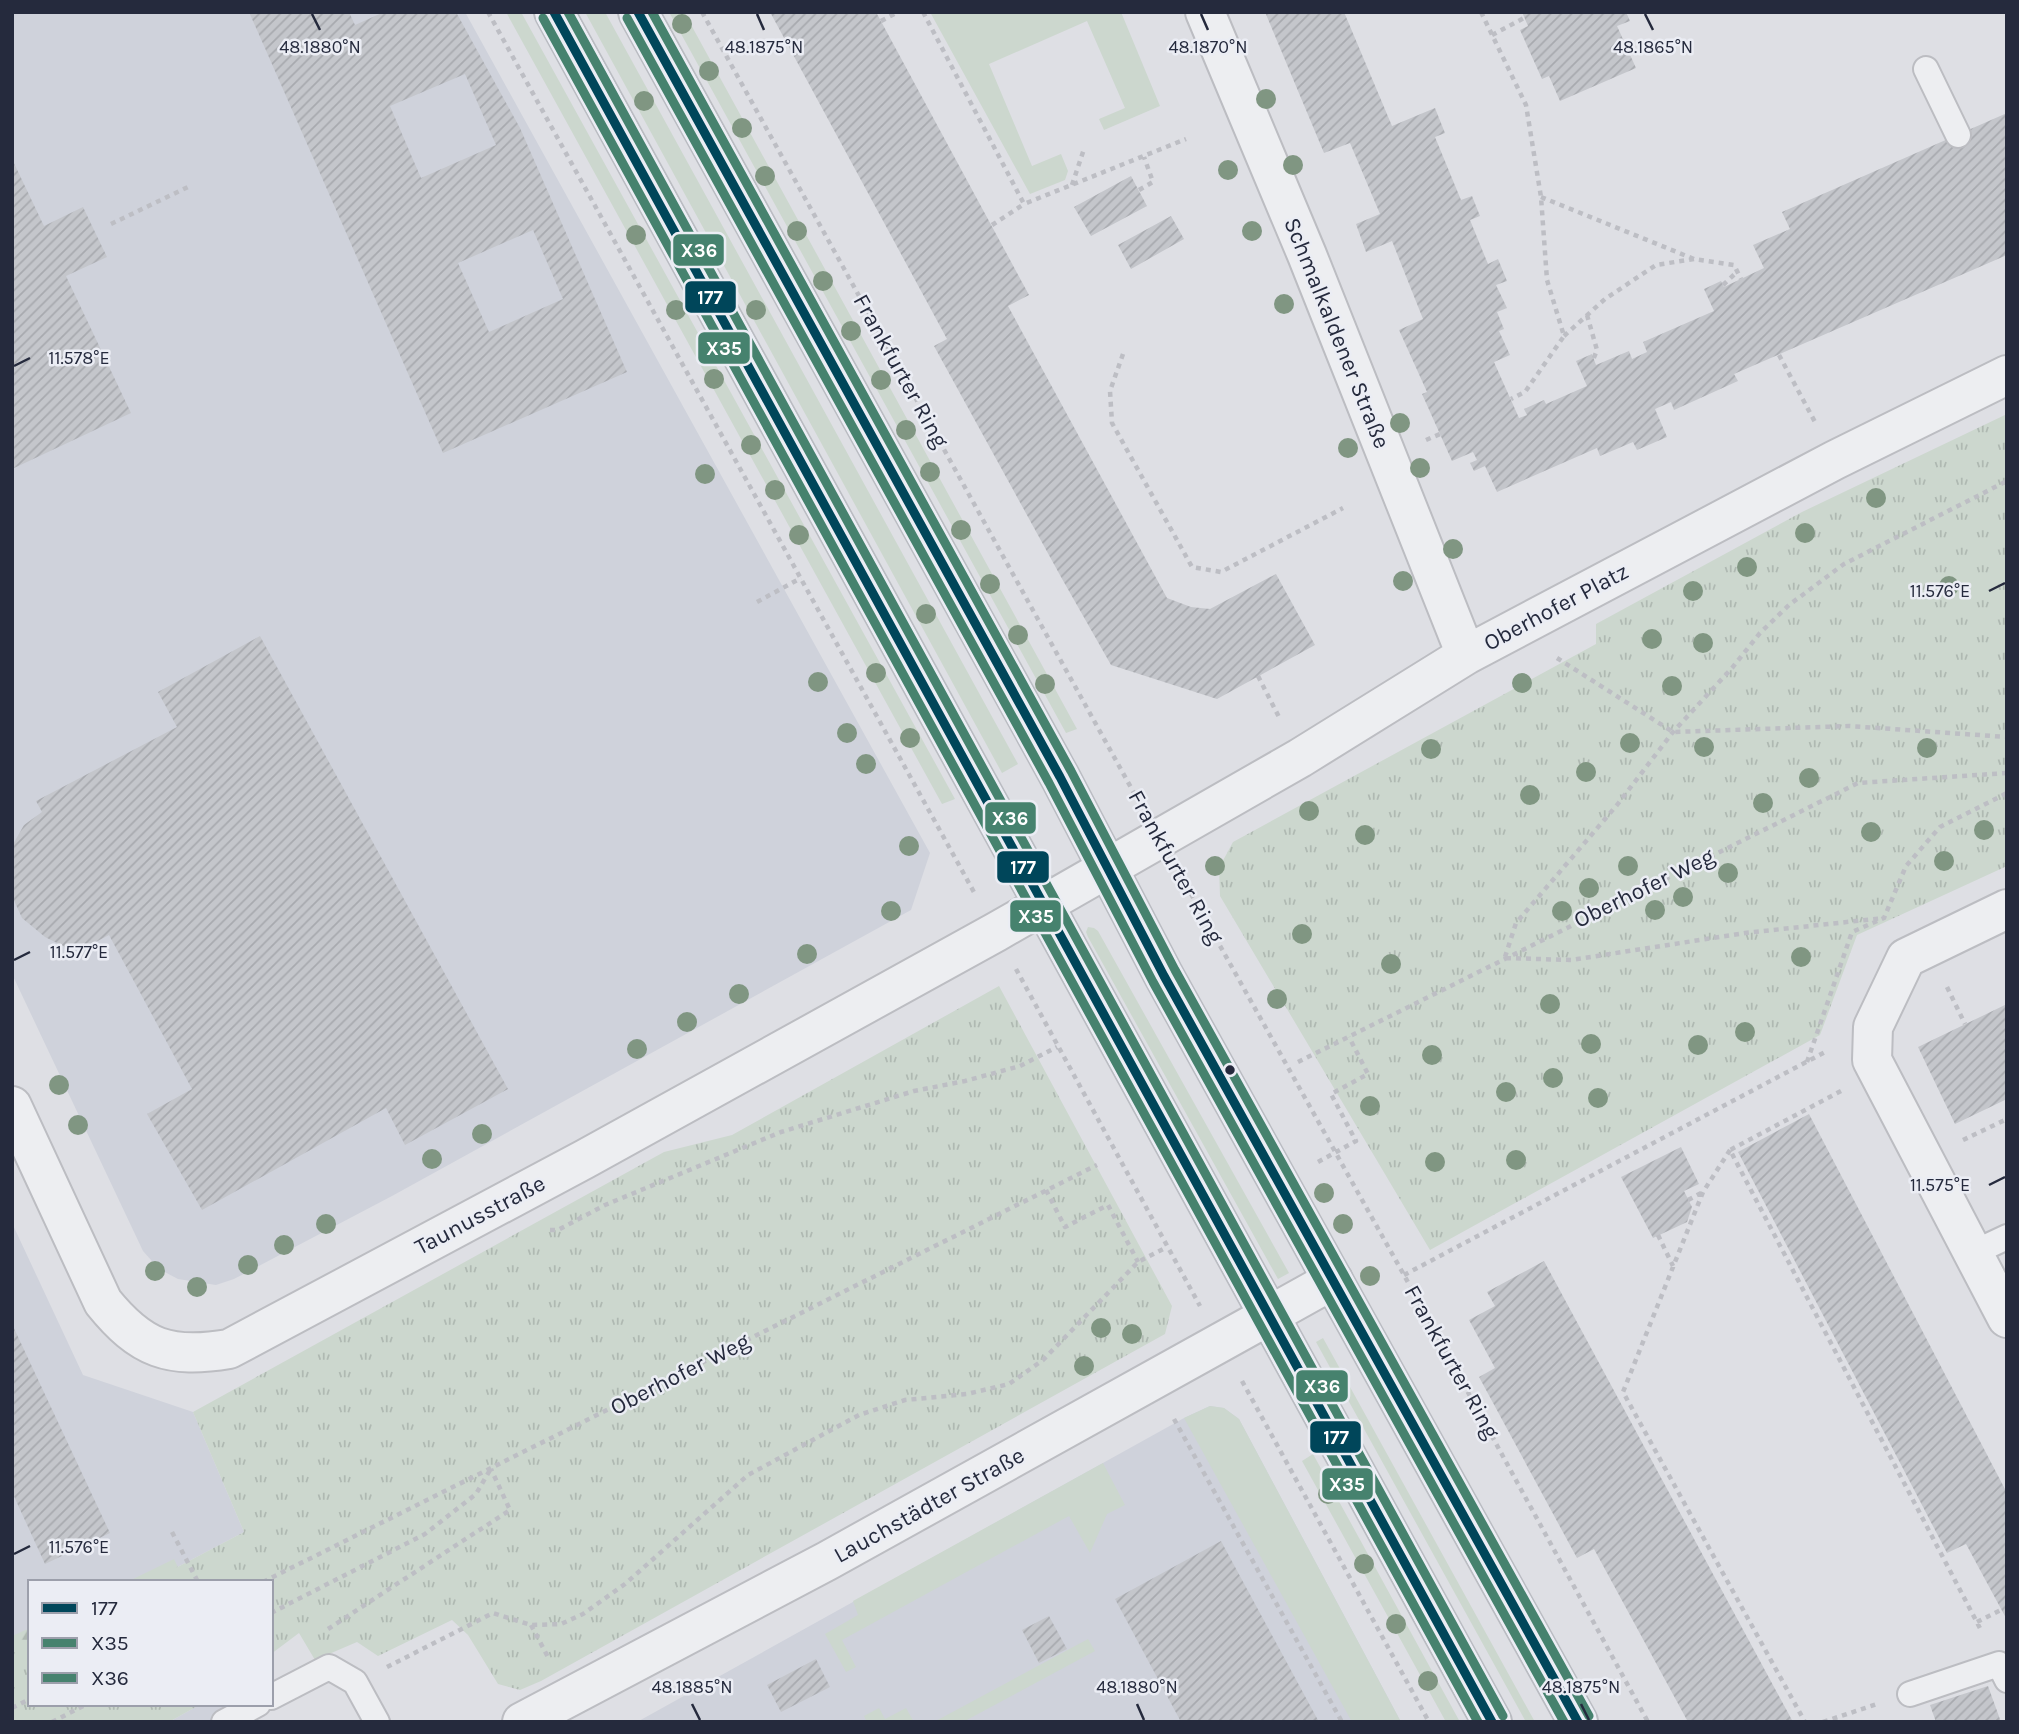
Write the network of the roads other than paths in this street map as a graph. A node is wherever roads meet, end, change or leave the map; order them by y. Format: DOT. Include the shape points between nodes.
graph roads {
  1 [pos="554,12"];
  2 [pos="638,12"];
  3 [pos="1205,12"];
  4 [pos="1926,69"];
  5 [pos="1958,135"];
  6 [pos="2007,376"];
  7 [pos="1466,654"];
  8 [pos="1107,868"];
  9 [pos="1045,904"];
  10 [pos="2007,909"];
  11 [pos="12,1106"];
  12 [pos="1990,1245"];
  13 [pos="1333,1280"];
  14 [pos="1269,1314"];
  15 [pos="2007,1318"];
  16 [pos="2003,1672"];
  17 [pos="1910,1693"];
  18 [pos="273,1696"];
  19 [pos="254,1706"];
  20 [pos="224,1722"];
  21 [pos="377,1722"];
  22 [pos="522,1722"];
  23 [pos="1492,1722"];
  24 [pos="1578,1722"];
  1 -- 9 [label="main road"];
  2 -- 8 [label="main road"];
  3 -- 7 [label="street, Schmalkaldener Straße"];
  4 -- 5 [label="lane"];
  6 -- 7 [label="street, Oberhofer Platz" via="1835,460"];
  7 -- 8 [label="street, Oberhofer Platz" via="1300,758"];
  8 -- 9 [label="street, Oberhofer Platz"];
  8 -- 13 [label="main road"];
  9 -- 11 [label="street, Taunusstraße" via="229,1349 198,1354 163,1349 122,1326 103,1302"];
  9 -- 14 [label="main road"];
  10 -- 12 [label="street" via="1906,958 1873,1027 1872,1060 1878,1072"];
  12 -- 15 [label="street"];
  13 -- 14 [label="street, Lauchstädter Straße"];
  13 -- 24 [label="main road"];
  14 -- 22 [label="street, Lauchstädter Straße" via="827,1562"];
  14 -- 23 [label="main road"];
  16 -- 17 [label="lane"];
  18 -- 21 [label="lane" via="330,1667 355,1682"];
  19 -- 20 [label="lane"];
}
